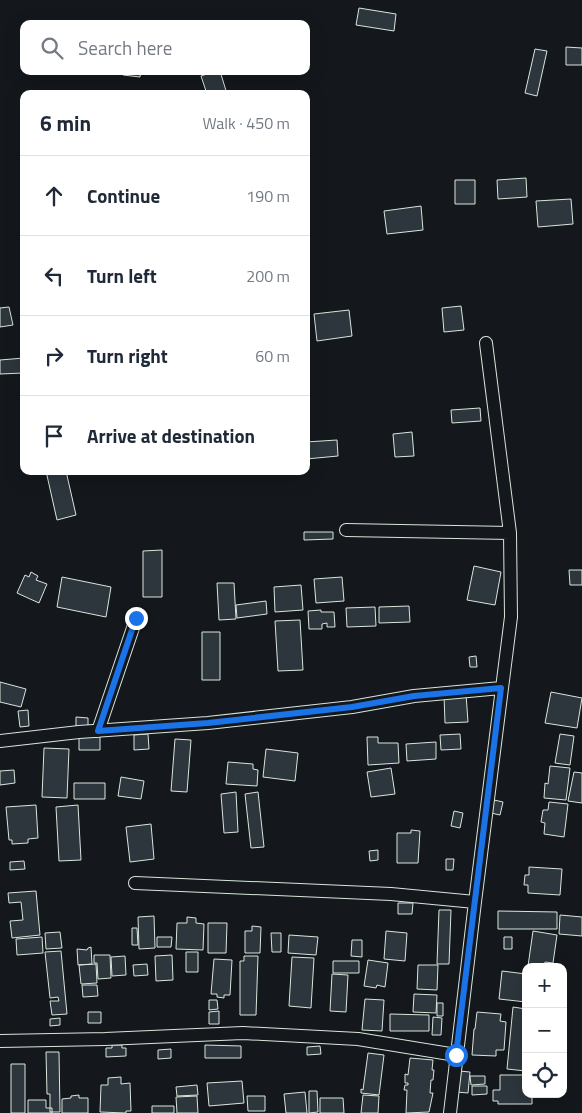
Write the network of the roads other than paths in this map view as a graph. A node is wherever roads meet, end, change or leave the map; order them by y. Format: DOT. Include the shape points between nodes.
graph roads {
  1 [pos="486,343"];
  2 [pos="346,530"];
  3 [pos="510,533"];
  4 [pos="136,618"];
  5 [pos="501,688"];
  6 [pos="98,731"];
  7 [pos="0,741"];
  8 [pos="135,883"];
  9 [pos="475,902"];
  10 [pos="0,1041"];
  11 [pos="456,1055"];
  12 [pos="450,1113"];
  1 -- 3 [label="street"];
  2 -- 3 [label="street"];
  3 -- 5 [label="street" via="511,617"];
  4 -- 6 [label="street"];
  5 -- 6 [label="street" via="218,722"];
  5 -- 9 [label="street"];
  6 -- 7 [label="street"];
  8 -- 9 [label="street" via="391,894"];
  9 -- 11 [label="street"];
  10 -- 11 [label="street" via="243,1033 358,1038"];
  11 -- 12 [label="street"];
}
